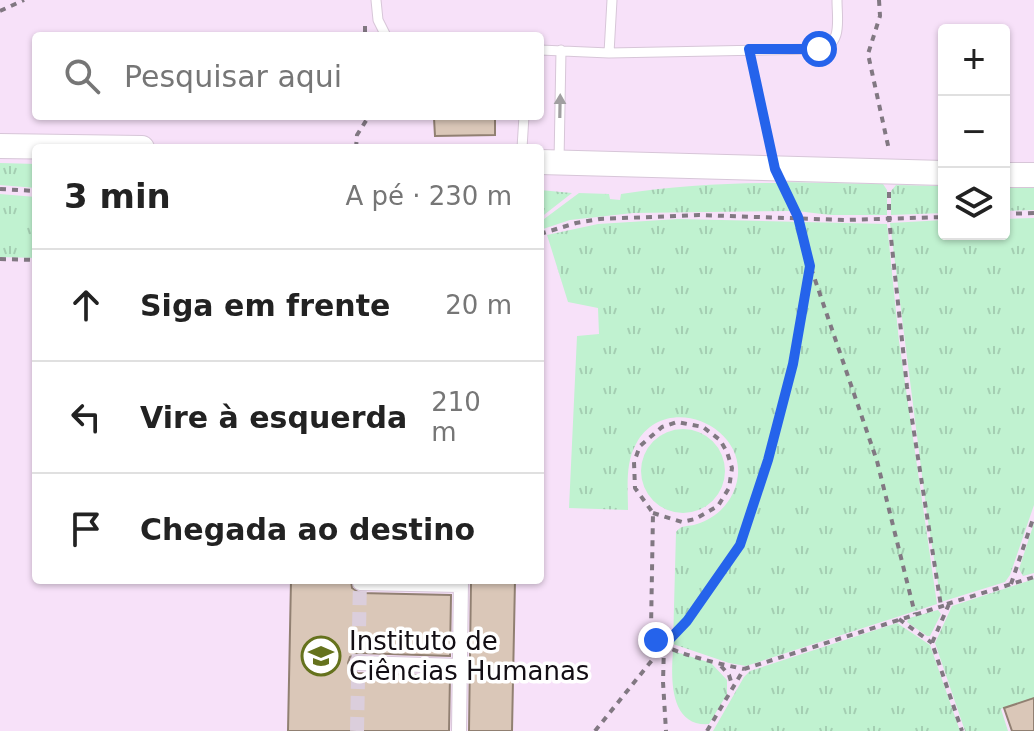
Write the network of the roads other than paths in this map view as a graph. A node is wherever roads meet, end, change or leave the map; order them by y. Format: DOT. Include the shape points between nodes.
graph roads {
  1 [pos="376,0"];
  2 [pos="612,0"];
  3 [pos="837,0"];
  4 [pos="384,32"];
  5 [pos="544,50"];
  6 [pos="561,50"];
  7 [pos="609,53"];
  8 [pos="524,120"];
  9 [pos="522,144"];
  10 [pos="0,146"];
  11 [pos="32,146"];
  12 [pos="550,162"];
  13 [pos="938,173"];
  14 [pos="1010,175"];
  15 [pos="1034,175"];
  16 [pos="461,584"];
  17 [pos="358,663"];
  18 [pos="460,666"];
  19 [pos="459,731"];
  1 -- 4 [label="lane"];
  2 -- 7 [label="lane"];
  3 -- 7 [label="lane" via="837,37 829,47"];
  5 -- 6 [label="lane"];
  6 -- 7 [label="lane"];
  12 -- 6 [label="lane, one-way"];
  8 -- 9 [label="lane"];
  10 -- 11 [label="street"];
  12 -- 13 [label="street"];
  14 -- 15 [label="street"];
  16 -- 18 [label="street"];
  17 -- 18 [label="street"];
  18 -- 19 [label="street"];
}
